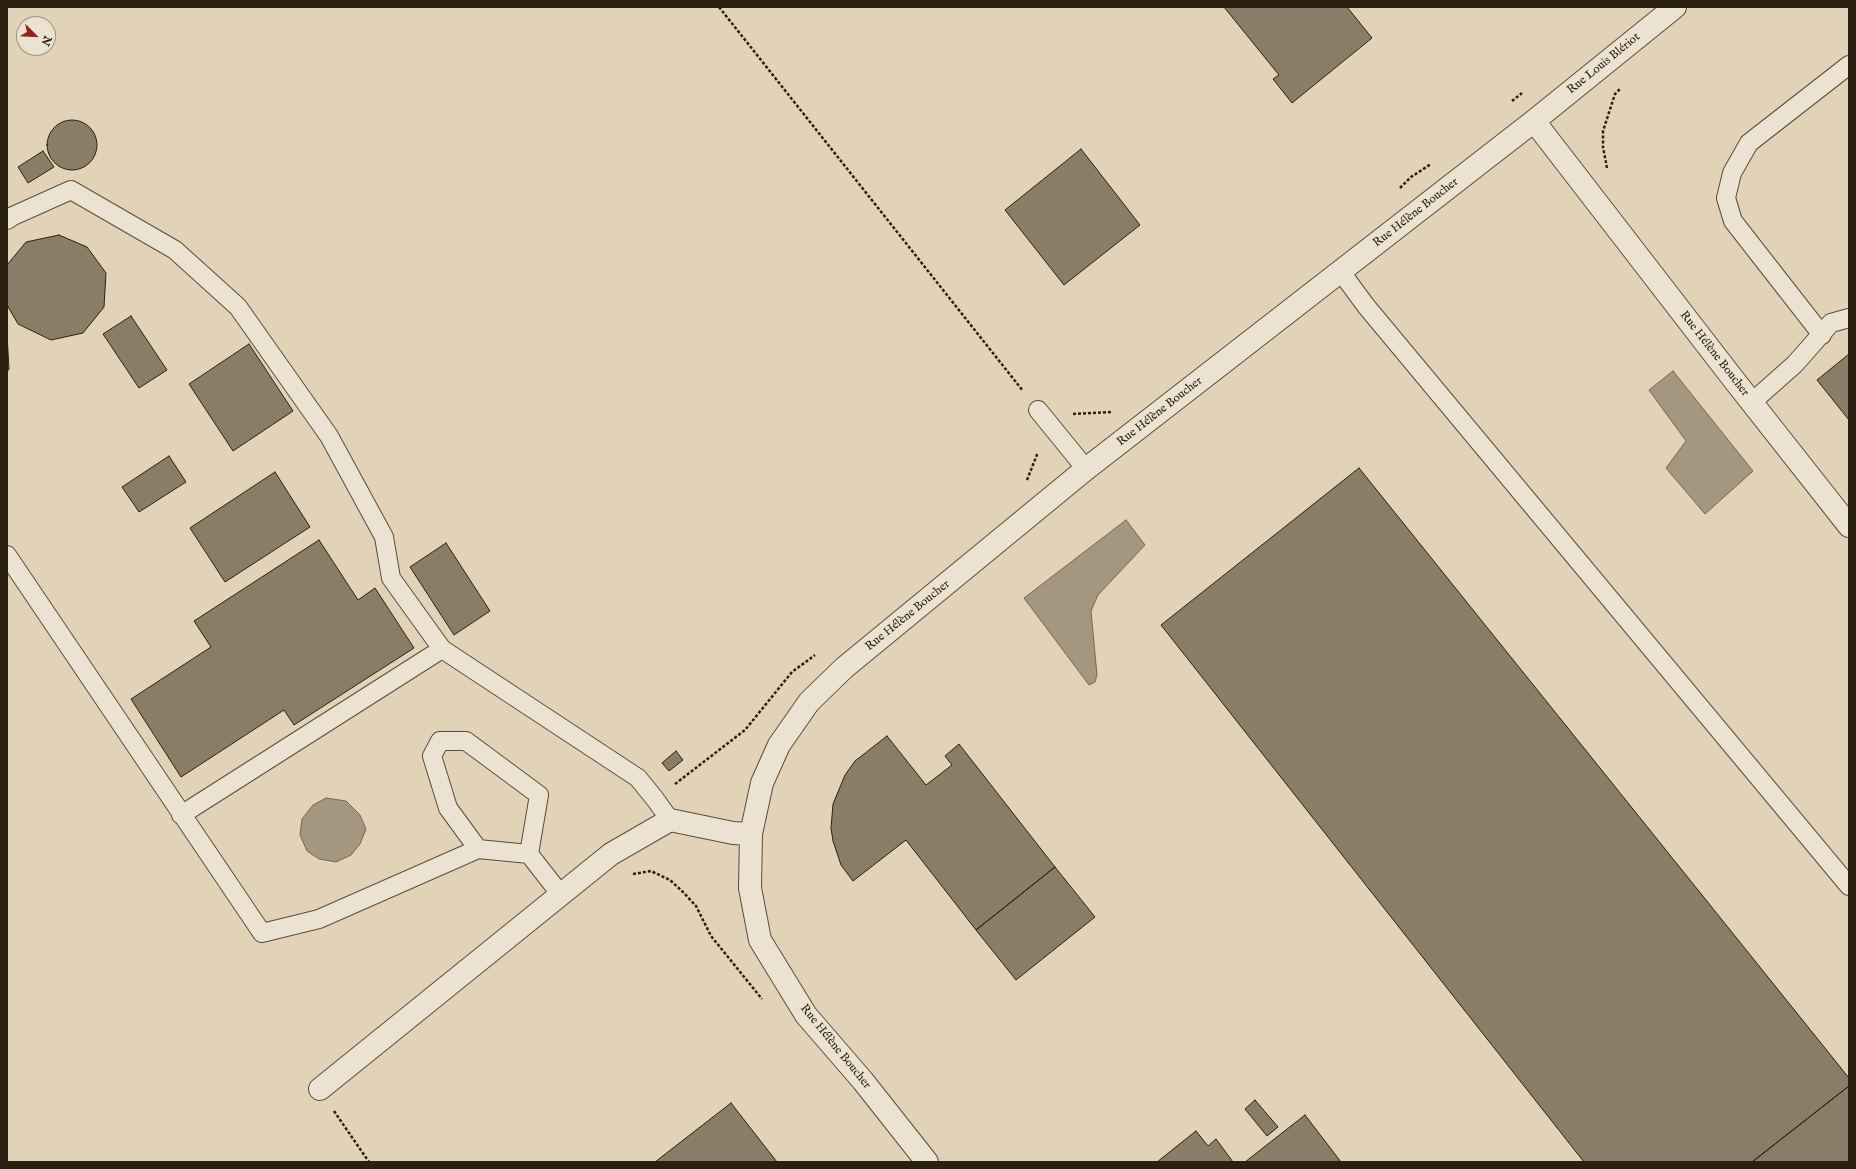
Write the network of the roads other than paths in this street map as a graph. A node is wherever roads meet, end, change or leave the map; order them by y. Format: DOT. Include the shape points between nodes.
graph roads {
  1 [pos="1675,7"];
  2 [pos="1849,65"];
  3 [pos="1534,121"];
  4 [pos="7,220"];
  5 [pos="1340,272"];
  6 [pos="1849,318"];
  7 [pos="1822,335"];
  8 [pos="1752,402"];
  9 [pos="1038,410"];
  10 [pos="1086,469"];
  11 [pos="1849,526"];
  12 [pos="7,555"];
  13 [pos="442,649"];
  14 [pos="181,815"];
  15 [pos="670,820"];
  16 [pos="751,834"];
  17 [pos="478,849"];
  18 [pos="529,854"];
  19 [pos="1848,884"];
  20 [pos="561,895"];
  21 [pos="320,1089"];
  22 [pos="927,1162"];
  1 -- 3 [label="street, Rue Louis Blériot"];
  2 -- 7 [label="lane" via="1749,143 1732,173 1726,198 1733,221"];
  3 -- 5 [label="street, Rue Hélène Boucher"];
  3 -- 8 [label="street, Rue Hélène Boucher"];
  4 -- 13 [label="lane" via="71,190 175,250 238,307 329,436 384,537 391,578"];
  5 -- 10 [label="street, Rue Hélène Boucher"];
  5 -- 19 [label="lane"];
  6 -- 7 [label="lane" via="1831,323"];
  7 -- 8 [label="lane" via="1795,364"];
  8 -- 11 [label="street, Rue Hélène Boucher"];
  9 -- 10 [label="lane"];
  10 -- 16 [label="street, Rue Hélène Boucher" via="844,668 809,702 779,745 762,783"];
  12 -- 14 [label="lane"];
  13 -- 14 [label="lane"];
  13 -- 15 [label="lane" via="638,778"];
  14 -- 17 [label="lane" via="262,933 319,919"];
  15 -- 16 [label="street" via="733,833"];
  15 -- 20 [label="street" via="611,854"];
  16 -- 22 [label="street, Rue Hélène Boucher" via="750,888 760,940 806,1014"];
  17 -- 18 [label="lane"];
  17 -- 18 [label="lane" via="448,808 432,756 440,741 466,741 539,796"];
  18 -- 20 [label="lane"];
  20 -- 21 [label="street"];
}
